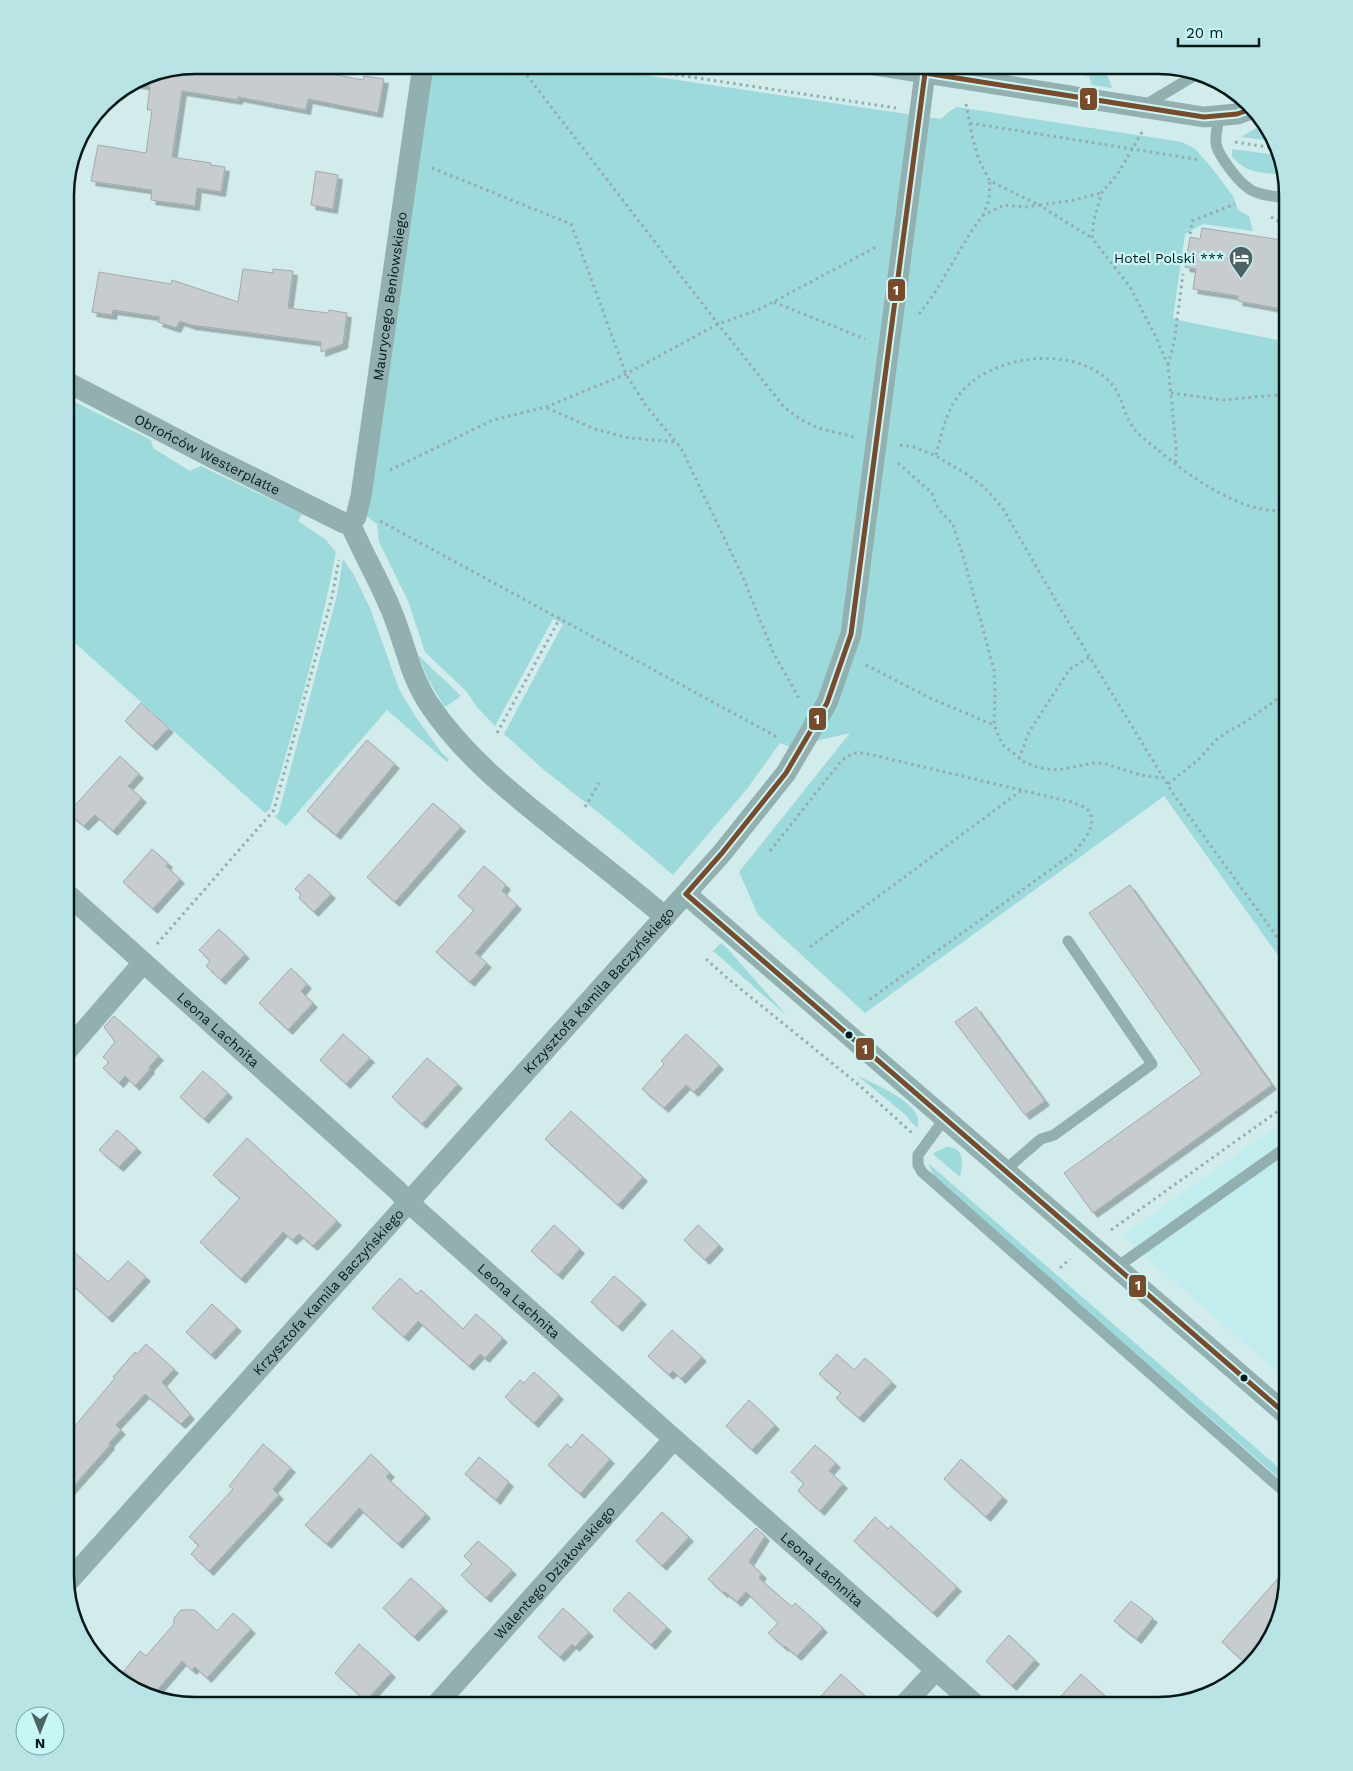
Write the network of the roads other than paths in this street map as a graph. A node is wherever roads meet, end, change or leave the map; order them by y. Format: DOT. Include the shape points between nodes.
graph roads {
  1 [pos="422,74"];
  2 [pos="925,74"];
  3 [pos="934,74"];
  4 [pos="1191,78"];
  5 [pos="1246,111"];
  6 [pos="1220,116"];
  7 [pos="1138,118"];
  8 [pos="1279,197"];
  9 [pos="74,386"];
  10 [pos="355,516"];
  11 [pos="686,894"];
  12 [pos="74,900"];
  13 [pos="665,917"];
  14 [pos="1068,941"];
  15 [pos="143,963"];
  16 [pos="74,1043"];
  17 [pos="945,1118"];
  18 [pos="1279,1152"];
  19 [pos="1005,1170"];
  20 [pos="408,1202"];
  21 [pos="1117,1267"];
  22 [pos="1279,1408"];
  23 [pos="674,1439"];
  24 [pos="1279,1487"];
  25 [pos="74,1575"];
  26 [pos="936,1670"];
  27 [pos="443,1697"];
  28 [pos="912,1697"];
  29 [pos="967,1697"];
  1 -- 10 [label="street, Maurycego Beniowskiego" via="363,483"];
  2 -- 11 [label="street, Krzysztofa Kamila Baczyńskiego" via="851,634 827,703 786,773"];
  3 -- 7 [label="street"];
  4 -- 7 [label="lane"];
  5 -- 6 [label="street"];
  6 -- 7 [label="street"];
  6 -- 8 [label="lane" via="1215,140 1227,165 1247,188"];
  9 -- 10 [label="street, Obrońców Westerplatte" via="344,523"];
  10 -- 13 [label="street" via="360,547 393,613 412,672 428,703 456,740 519,799"];
  11 -- 13 [label="street, Krzysztofa Kamila Baczyńskiego"];
  11 -- 17 [label="street"];
  12 -- 15 [label="street, Leona Lachnita"];
  13 -- 20 [label="street, Krzysztofa Kamila Baczyńskiego"];
  14 -- 19 [label="lane" via="1152,1064 1054,1135 1041,1139"];
  15 -- 16 [label="street"];
  15 -- 20 [label="street, Leona Lachnita"];
  17 -- 19 [label="street"];
  17 -- 24 [label="lane" via="918,1155 922,1172"];
  18 -- 21 [label="lane"];
  19 -- 21 [label="street"];
  20 -- 23 [label="street, Leona Lachnita"];
  20 -- 25 [label="street, Krzysztofa Kamila Baczyńskiego"];
  21 -- 22 [label="street"];
  23 -- 26 [label="street, Leona Lachnita"];
  23 -- 27 [label="street, Walentego Działowskiego"];
  26 -- 28 [label="street"];
  26 -- 29 [label="street, Leona Lachnita"];
}
